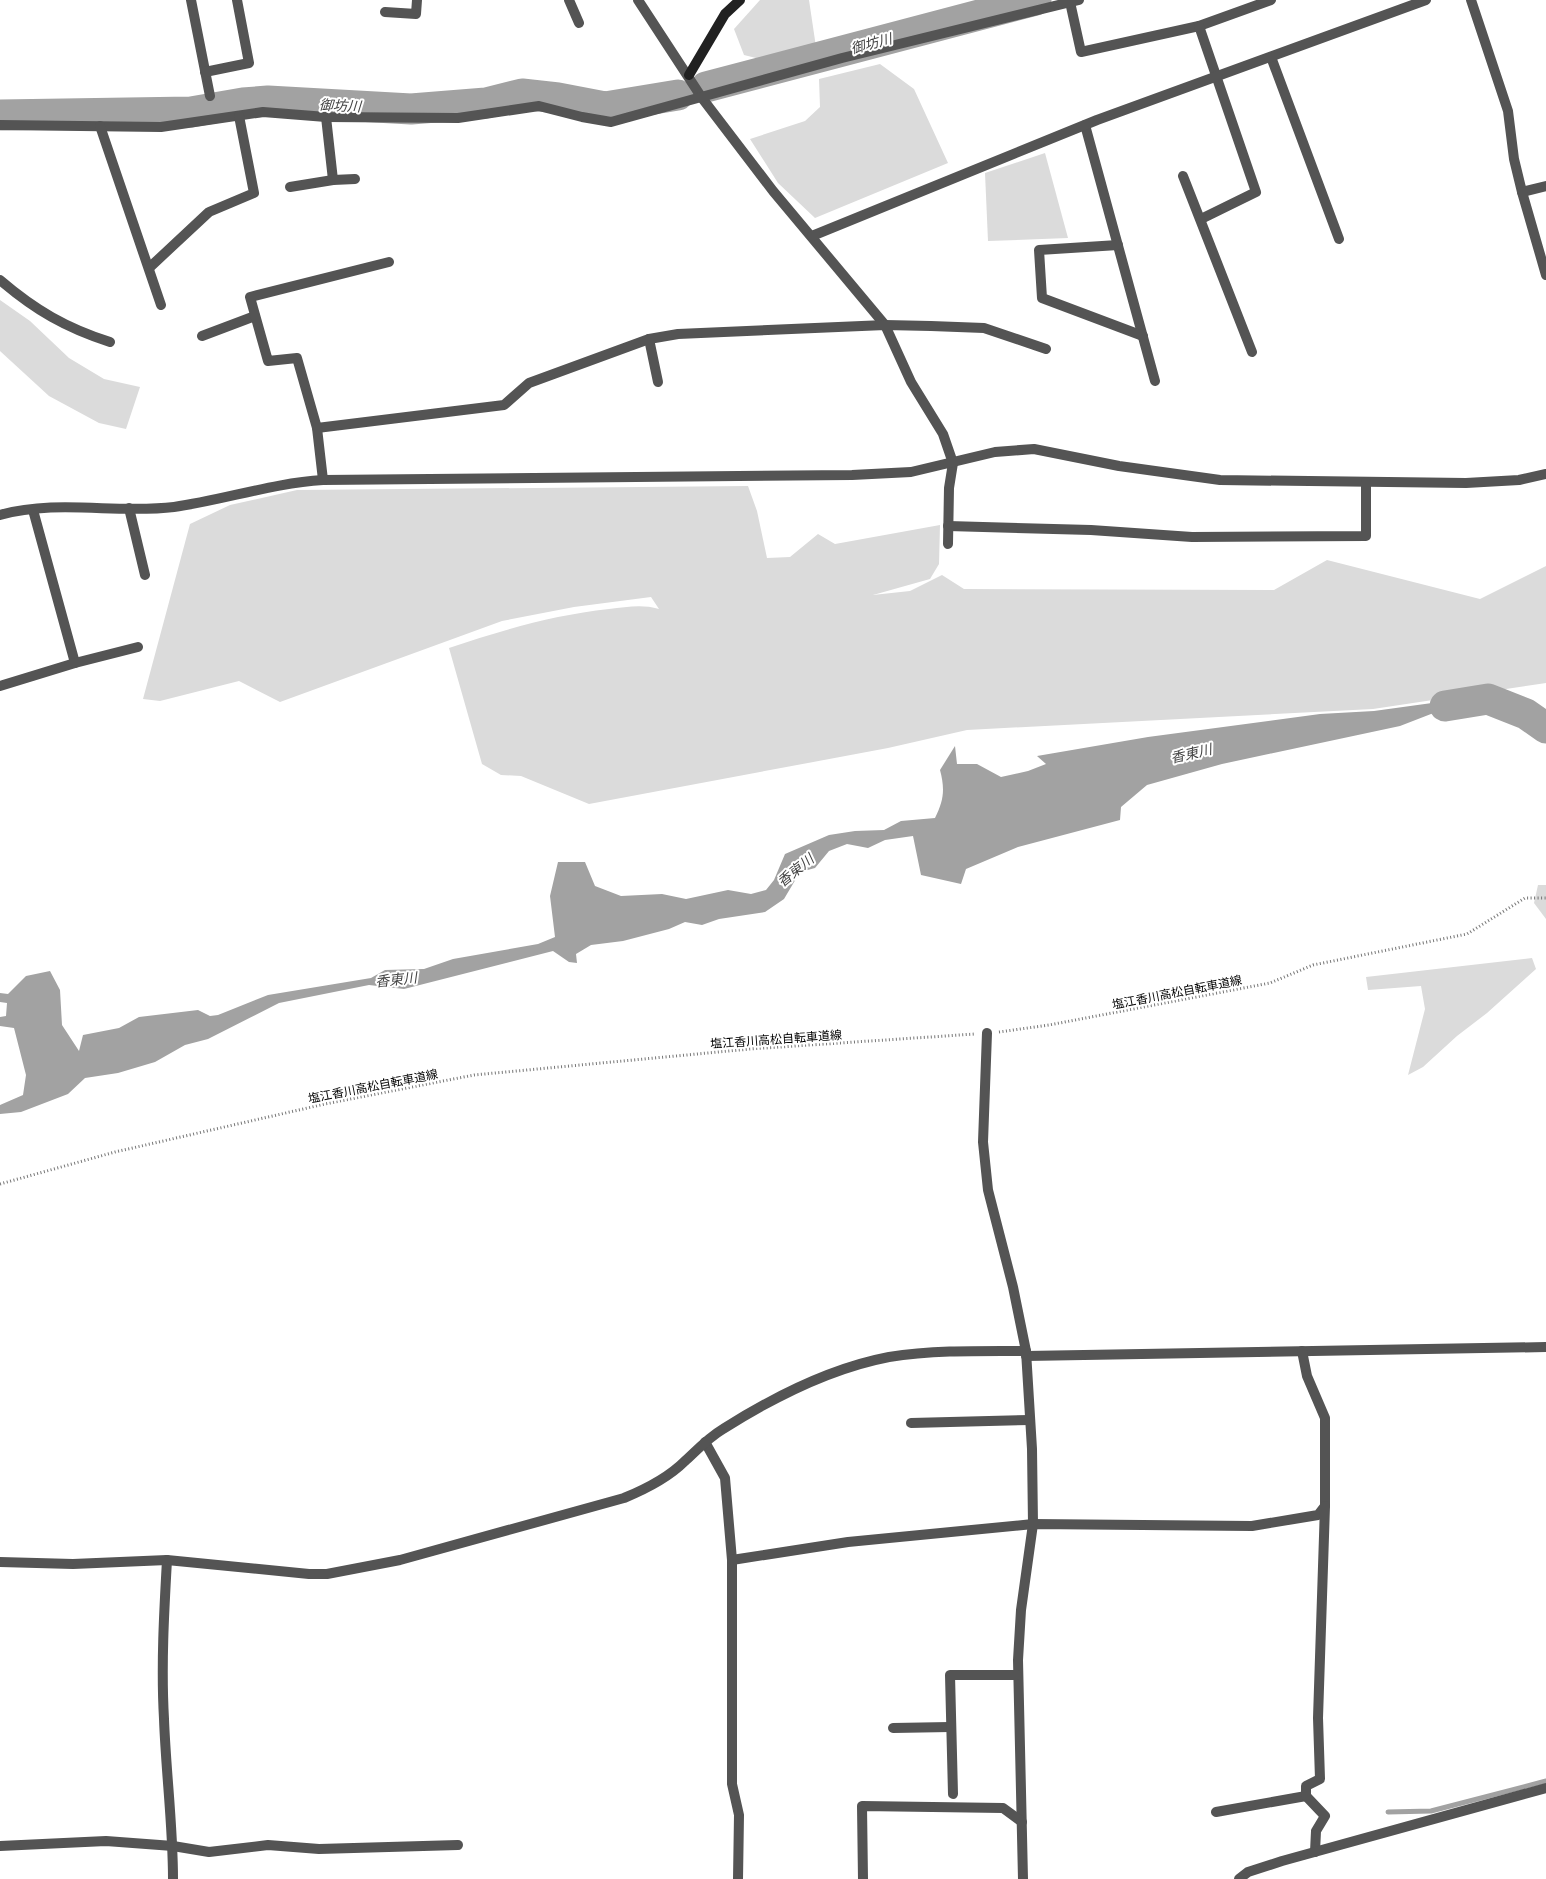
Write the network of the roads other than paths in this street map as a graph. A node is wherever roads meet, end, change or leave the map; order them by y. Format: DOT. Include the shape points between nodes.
graph roads {
  1 [pos="191,0"];
  2 [pos="237,0"];
  3 [pos="417,0"];
  4 [pos="569,0"];
  5 [pos="638,0"];
  6 [pos="740,0"];
  7 [pos="1272,0"];
  8 [pos="1426,0"];
  9 [pos="1471,0"];
  10 [pos="1075,1"];
  11 [pos="385,12"];
  12 [pos="579,23"];
  13 [pos="1199,26"];
  14 [pos="1271,57"];
  15 [pos="205,72"];
  16 [pos="688,75"];
  17 [pos="1218,76"];
  18 [pos="210,96"];
  19 [pos="702,98"];
  20 [pos="239,116"];
  21 [pos="326,117"];
  22 [pos="1085,124"];
  23 [pos="0,126"];
  24 [pos="100,126"];
  25 [pos="1183,176"];
  26 [pos="355,179"];
  27 [pos="333,180"];
  28 [pos="1546,186"];
  29 [pos="290,187"];
  30 [pos="1522,192"];
  31 [pos="1200,219"];
  32 [pos="812,236"];
  33 [pos="1340,239"];
  34 [pos="1118,245"];
  35 [pos="389,262"];
  36 [pos="149,268"];
  37 [pos="1546,275"];
  38 [pos="0,280"];
  39 [pos="161,305"];
  40 [pos="255,316"];
  41 [pos="884,325"];
  42 [pos="202,336"];
  43 [pos="1143,336"];
  44 [pos="649,338"];
  45 [pos="110,342"];
  46 [pos="1046,349"];
  47 [pos="1252,352"];
  48 [pos="1155,381"];
  49 [pos="658,382"];
  50 [pos="317,428"];
  51 [pos="953,463"];
  52 [pos="1546,474"];
  53 [pos="324,480"];
  54 [pos="1366,482"];
  55 [pos="129,508"];
  56 [pos="33,510"];
  57 [pos="0,515"];
  58 [pos="948,526"];
  59 [pos="948,544"];
  60 [pos="145,575"];
  61 [pos="138,647"];
  62 [pos="75,663"];
  63 [pos="0,686"];
  64 [pos="987,1033"];
  65 [pos="1546,1347"];
  66 [pos="1302,1351"];
  67 [pos="1026,1353"];
  68 [pos="1030,1420"];
  69 [pos="911,1423"];
  70 [pos="705,1442"];
  71 [pos="1325,1506"];
  72 [pos="1033,1524"];
  73 [pos="167,1560"];
  74 [pos="732,1560"];
  75 [pos="0,1562"];
  76 [pos="1017,1675"];
  77 [pos="950,1727"];
  78 [pos="893,1728"];
  79 [pos="1546,1788"];
  80 [pos="953,1794"];
  81 [pos="1306,1796"];
  82 [pos="1216,1812"];
  83 [pos="1022,1822"];
  84 [pos="458,1845"];
  85 [pos="0,1846"];
  86 [pos="173,1846"];
  87 [pos="1315,1852"];
  88 [pos="173,1879"];
  89 [pos="738,1879"];
  90 [pos="863,1879"];
  91 [pos="1024,1879"];
  92 [pos="1239,1879"];
  1 -- 15 [label="street"];
  2 -- 15 [label="street" via="249,63"];
  3 -- 11 [label="street" via="416,14"];
  4 -- 12 [label="street"];
  5 -- 16 [label="street"];
  6 -- 16 [label="street" via="725,14"];
  7 -- 13 [label="street"];
  8 -- 14 [label="street"];
  9 -- 30 [label="street" via="1508,111"];
  10 -- 13 [label="street" via="1081,52"];
  10 -- 19 [label="street" via="842,58"];
  13 -- 17 [label="street"];
  14 -- 17 [label="street"];
  14 -- 33 [label="street"];
  15 -- 18 [label="street"];
  16 -- 19 [label="street"];
  17 -- 22 [label="street"];
  17 -- 31 [label="street" via="1256,192"];
  19 -- 21 [label="street" via="611,122 539,106 458,118"];
  19 -- 32 [label="street"];
  20 -- 21 [label="street" via="263,112"];
  20 -- 24 [label="street" via="161,127"];
  20 -- 36 [label="street" via="254,193 209,212"];
  21 -- 27 [label="street"];
  22 -- 32 [label="street"];
  22 -- 34 [label="street"];
  23 -- 24 [label="street"];
  24 -- 36 [label="street"];
  25 -- 31 [label="street"];
  26 -- 27 [label="street"];
  27 -- 29 [label="street"];
  28 -- 30 [label="street"];
  30 -- 37 [label="street"];
  31 -- 47 [label="street"];
  32 -- 41 [label="street"];
  34 -- 43 [label="street"];
  34 -- 43 [label="street" via="1039,250 1042,298"];
  35 -- 40 [label="street" via="250,297"];
  36 -- 39 [label="street"];
  38 -- 45 [label="street" via="25,301 76,332"];
  40 -- 42 [label="street"];
  40 -- 50 [label="street" via="268,361 298,358"];
  41 -- 44 [label="street"];
  41 -- 46 [label="street" via="984,328"];
  41 -- 51 [label="street" via="911,382 942,434"];
  43 -- 48 [label="street"];
  44 -- 49 [label="street"];
  44 -- 50 [label="street" via="529,382 504,405"];
  50 -- 53 [label="street"];
  51 -- 53 [label="street" via="911,472 852,475"];
  51 -- 54 [label="street" via="995,452 1034,449 1119,466 1220,480"];
  51 -- 58 [label="street" via="948,488"];
  52 -- 54 [label="street" via="1519,480 1466,483"];
  53 -- 55 [label="street" via="299,481 173,507"];
  54 -- 58 [label="street" via="1366,536 1192,537"];
  55 -- 56 [label="street" via="83,506"];
  55 -- 60 [label="street"];
  56 -- 57 [label="street"];
  56 -- 62 [label="street"];
  58 -- 59 [label="street"];
  61 -- 62 [label="street"];
  62 -- 63 [label="street"];
  64 -- 67 [label="street" via="983,1142 988,1190"];
  65 -- 66 [label="street"];
  66 -- 67 [label="street"];
  66 -- 71 [label="street" via="1307,1376 1325,1418"];
  67 -- 68 [label="street"];
  67 -- 70 [label="street" via="910,1354 887,1358 842,1371 786,1394"];
  68 -- 69 [label="street"];
  68 -- 72 [label="street"];
  70 -- 73 [label="street" via="649,1488 624,1498 400,1560 327,1574 309,1574"];
  70 -- 74 [label="street" via="725,1478"];
  71 -- 72 [label="street" via="1318,1515 1252,1526"];
  71 -- 81 [label="street" via="1318,1718 1320,1779 1306,1786"];
  72 -- 74 [label="street" via="848,1542"];
  72 -- 76 [label="street" via="1021,1610"];
  73 -- 75 [label="street" via="73,1564"];
  73 -- 86 [label="street" via="162,1660"];
  74 -- 89 [label="street" via="732,1784 739,1815"];
  76 -- 77 [label="street" via="950,1675"];
  76 -- 83 [label="street"];
  77 -- 78 [label="street"];
  77 -- 80 [label="street"];
  79 -- 87 [label="street"];
  81 -- 82 [label="street"];
  81 -- 87 [label="street" via="1325,1816 1316,1831"];
  83 -- 90 [label="street" via="1003,1808 862,1806"];
  83 -- 91 [label="street"];
  84 -- 86 [label="street" via="319,1849 268,1845 209,1852"];
  85 -- 86 [label="street" via="106,1841"];
  86 -- 88 [label="street"];
  87 -- 92 [label="street" via="1248,1872"];
}
